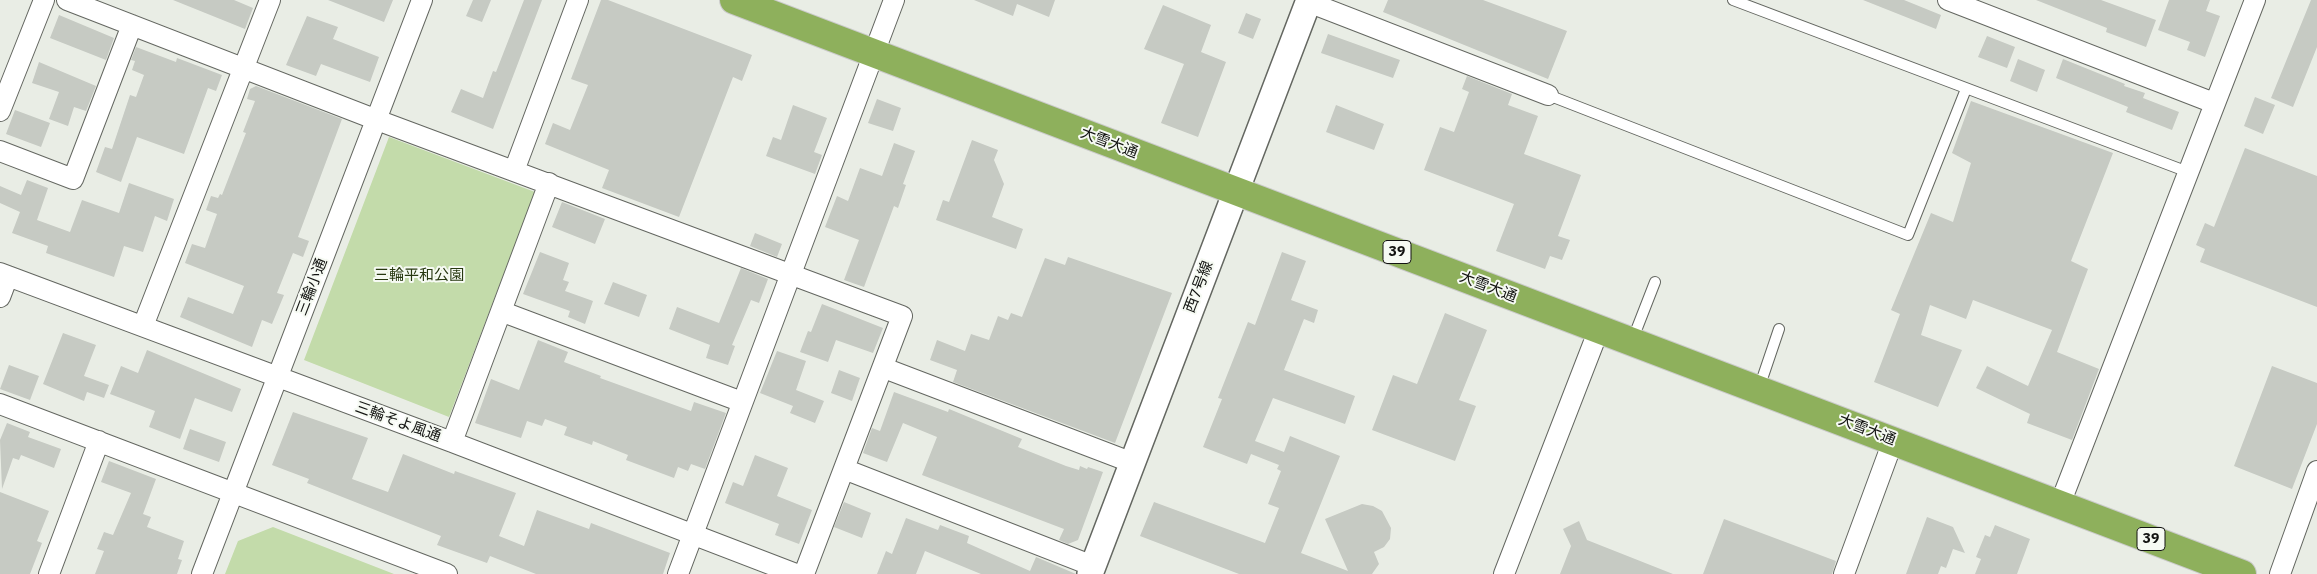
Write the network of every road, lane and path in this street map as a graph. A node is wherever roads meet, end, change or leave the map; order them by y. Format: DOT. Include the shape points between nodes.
graph roads {
  1 [pos="44,0"];
  2 [pos="67,0"];
  3 [pos="270,0"];
  4 [pos="422,0"];
  5 [pos="578,0"];
  6 [pos="737,0"];
  7 [pos="894,0"];
  8 [pos="1733,0"];
  9 [pos="1948,0"];
  10 [pos="2255,0"];
  11 [pos="1309,1"];
  12 [pos="132,25"];
  13 [pos="874,53"];
  14 [pos="244,68"];
  15 [pos="1966,89"];
  16 [pos="1548,95"];
  17 [pos="2214,103"];
  18 [pos="0,111"];
  19 [pos="377,120"];
  20 [pos="0,151"];
  21 [pos="514,171"];
  22 [pos="2188,172"];
  23 [pos="549,183"];
  24 [pos="1235,191"];
  25 [pos="4,275"];
  26 [pos="790,275"];
  27 [pos="1655,282"];
  28 [pos="0,297"];
  29 [pos="503,312"];
  30 [pos="143,326"];
  31 [pos="1599,329"];
  32 [pos="1780,329"];
  33 [pos="1632,341"];
  34 [pos="884,368"];
  35 [pos="277,378"];
  36 [pos="1758,389"];
  37 [pos="742,402"];
  38 [pos="0,404"];
  39 [pos="99,441"];
  40 [pos="1894,441"];
  41 [pos="452,442"];
  42 [pos="1133,463"];
  43 [pos="844,469"];
  44 [pos="2317,471"];
  45 [pos="233,492"];
  46 [pos="2060,504"];
  47 [pos="693,535"];
  48 [pos="1092,570"];
  49 [pos="49,574"];
  50 [pos="202,574"];
  51 [pos="447,574"];
  52 [pos="678,574"];
  53 [pos="796,574"];
  54 [pos="804,574"];
  55 [pos="1504,574"];
  56 [pos="1844,574"];
  57 [pos="2242,574"];
  58 [pos="2280,574"];
  1 -- 18 [label="street"];
  2 -- 12 [label="street"];
  3 -- 14 [label="street"];
  4 -- 19 [label="street, 三輪小通"];
  5 -- 21 [label="street"];
  6 -- 13 [label="highway, 大雪大通 / 39"];
  7 -- 13 [label="street"];
  8 -- 15 [label="lane"];
  9 -- 17 [label="street"];
  10 -- 17 [label="street"];
  11 -- 16 [label="street"];
  11 -- 24 [label="street, 西7号線"];
  12 -- 14 [label="street"];
  12 -- 20 [label="street" via="73,179"];
  13 -- 24 [label="highway, 大雪大通 / 39"];
  13 -- 26 [label="street"];
  14 -- 19 [label="street"];
  14 -- 30 [label="street"];
  15 -- 16 [label="lane" via="1908,235"];
  15 -- 22 [label="lane"];
  17 -- 22 [label="street"];
  19 -- 21 [label="street"];
  19 -- 35 [label="street, 三輪小通"];
  21 -- 23 [label="street"];
  22 -- 46 [label="street"];
  23 -- 26 [label="street"];
  23 -- 29 [label="street"];
  24 -- 31 [label="highway, 大雪大通 / 39"];
  24 -- 42 [label="street, 西7号線"];
  25 -- 28 [label="street"];
  25 -- 30 [label="street, 三輪そよ風通"];
  26 -- 34 [label="street" via="902,316"];
  26 -- 37 [label="street"];
  27 -- 33 [label="lane"];
  29 -- 37 [label="street"];
  29 -- 41 [label="street"];
  30 -- 35 [label="street, 三輪そよ風通"];
  31 -- 33 [label="highway, 大雪大通 / 39"];
  31 -- 55 [label="street"];
  32 -- 36 [label="lane"];
  33 -- 36 [label="highway, 大雪大通 / 39"];
  34 -- 42 [label="street"];
  34 -- 43 [label="street"];
  35 -- 41 [label="street, 三輪そよ風通"];
  35 -- 45 [label="street, 三輪小通"];
  36 -- 40 [label="highway, 大雪大通 / 39"];
  37 -- 47 [label="street"];
  38 -- 39 [label="street"];
  39 -- 45 [label="street"];
  39 -- 49 [label="street"];
  40 -- 46 [label="highway, 大雪大通 / 39"];
  40 -- 56 [label="street"];
  41 -- 47 [label="street, 三輪そよ風通"];
  42 -- 48 [label="street, 西7号線"];
  43 -- 48 [label="street"];
  43 -- 54 [label="street"];
  44 -- 58 [label="street"];
  45 -- 50 [label="street, 三輪小通"];
  45 -- 51 [label="street"];
  46 -- 57 [label="highway, 大雪大通 / 39"];
  47 -- 52 [label="street"];
  47 -- 53 [label="street, 三輪そよ風通"];
}
